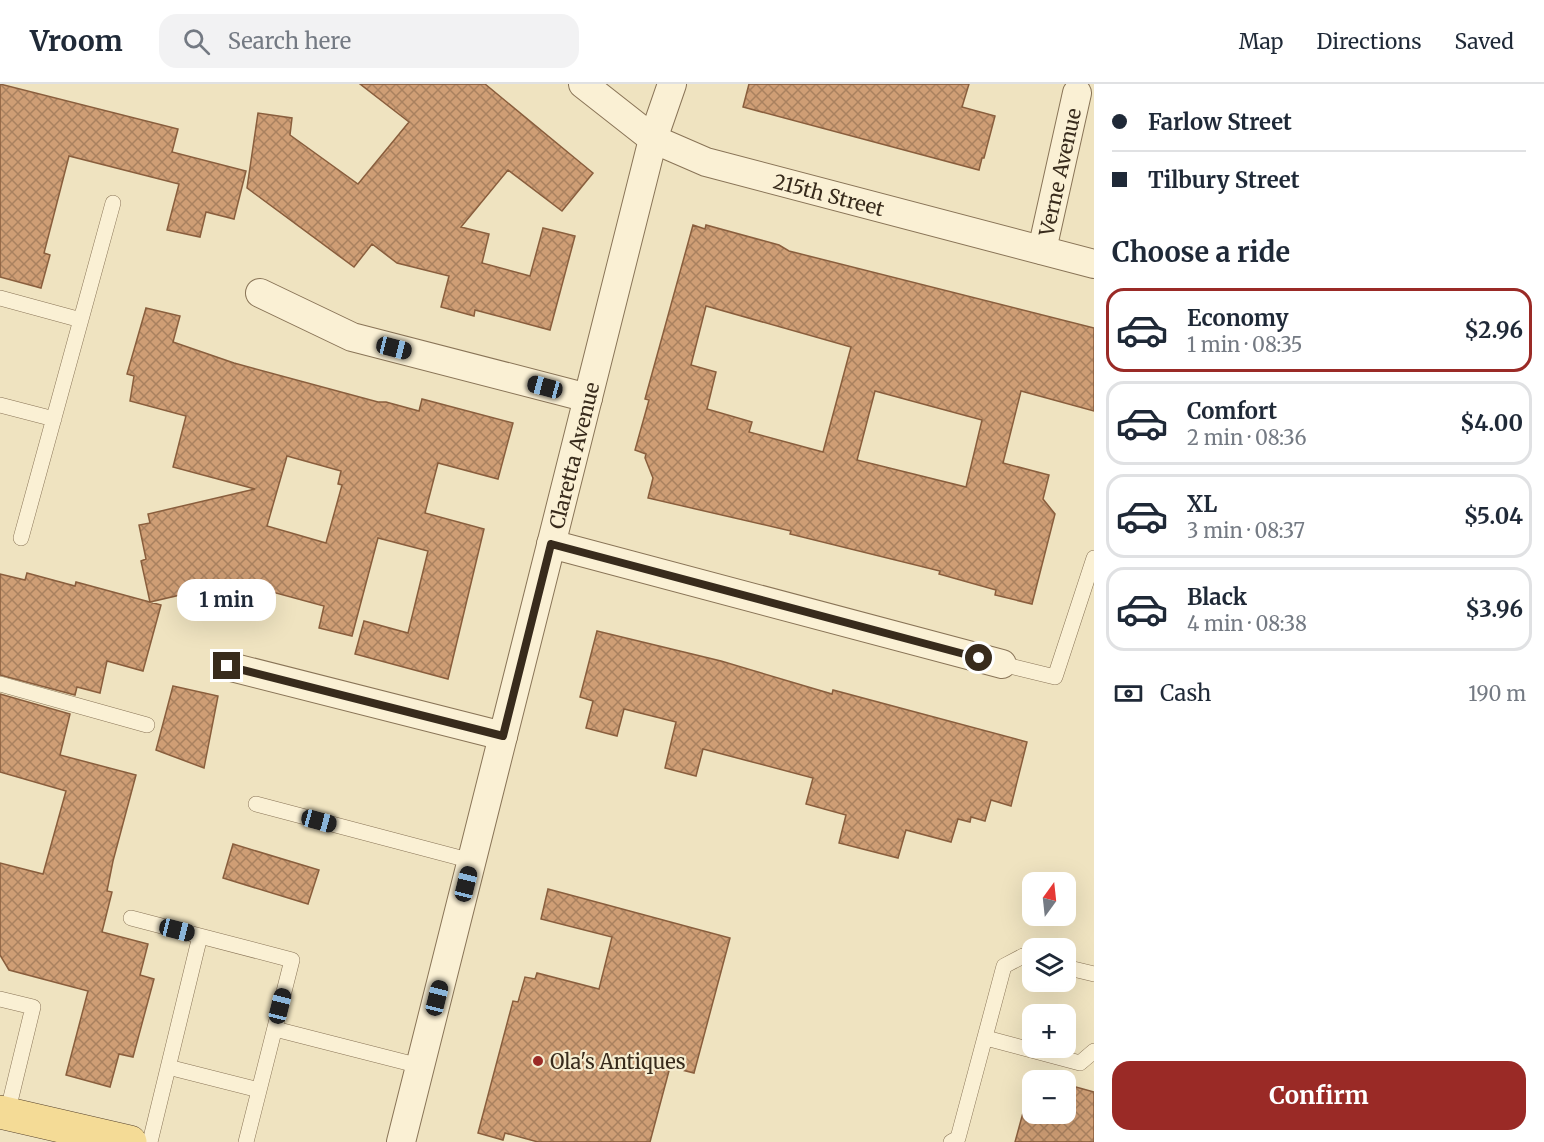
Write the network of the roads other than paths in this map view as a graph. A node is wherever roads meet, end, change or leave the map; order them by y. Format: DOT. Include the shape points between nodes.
graph roads {
  1 [pos="583,84"];
  2 [pos="672,84"];
  3 [pos="1077,93"];
  4 [pos="653,139"];
  5 [pos="113,202"];
  6 [pos="1042,250"];
  7 [pos="1094,264"];
  8 [pos="260,292"];
  9 [pos="0,298"];
  10 [pos="81,320"];
  11 [pos="588,398"];
  12 [pos="0,405"];
  13 [pos="54,419"];
  14 [pos="21,538"];
  15 [pos="551,544"];
  16 [pos="1094,558"];
  17 [pos="1088,598"];
  18 [pos="1002,664"];
  19 [pos="227,666"];
  20 [pos="0,684"];
  21 [pos="147,725"];
  22 [pos="503,736"];
  23 [pos="256,804"];
  24 [pos="472,861"];
  25 [pos="130,918"];
  26 [pos="200,936"];
  27 [pos="1022,957"];
  28 [pos="1076,970"];
  29 [pos="1094,974"];
  30 [pos="0,999"];
  31 [pos="274,1029"];
  32 [pos="986,1038"];
  33 [pos="1094,1051"];
  34 [pos="420,1066"];
  35 [pos="168,1067"];
  36 [pos="259,1090"];
  37 [pos="3,1113"];
  38 [pos="130,1142"];
  39 [pos="150,1142"];
  40 [pos="246,1142"];
  41 [pos="401,1142"];
  42 [pos="951,1142"];
  1 -- 4 [label="street, 215th Street"];
  2 -- 4 [label="street, Claretta Avenue"];
  3 -- 6 [label="street, Verne Avenue"];
  4 -- 6 [label="street, 215th Street" via="706,162"];
  4 -- 11 [label="street, Claretta Avenue"];
  5 -- 10 [label="lane"];
  6 -- 7 [label="street, 215th Street"];
  8 -- 11 [label="street" via="352,337"];
  9 -- 10 [label="lane"];
  10 -- 13 [label="lane"];
  11 -- 15 [label="street, Claretta Avenue"];
  12 -- 13 [label="lane"];
  13 -- 14 [label="lane"];
  15 -- 18 [label="street"];
  15 -- 22 [label="street, Claretta Avenue"];
  16 -- 17 [label="lane"];
  17 -- 18 [label="lane" via="1055,677"];
  19 -- 22 [label="street"];
  20 -- 21 [label="lane"];
  22 -- 24 [label="street, Claretta Avenue"];
  23 -- 24 [label="lane"];
  24 -- 34 [label="street, Claretta Avenue"];
  25 -- 26 [label="lane"];
  26 -- 31 [label="lane" via="292,960"];
  26 -- 35 [label="lane"];
  27 -- 32 [label="lane" via="1004,966"];
  28 -- 29 [label="lane"];
  30 -- 37 [label="lane" via="33,1007"];
  31 -- 34 [label="lane"];
  31 -- 36 [label="lane"];
  32 -- 33 [label="lane" via="1080,1063"];
  32 -- 42 [label="lane" via="958,1138"];
  34 -- 41 [label="street, Claretta Avenue"];
  35 -- 36 [label="lane"];
  35 -- 39 [label="lane"];
  36 -- 40 [label="lane"];
  37 -- 38 [label="main road"];
}
